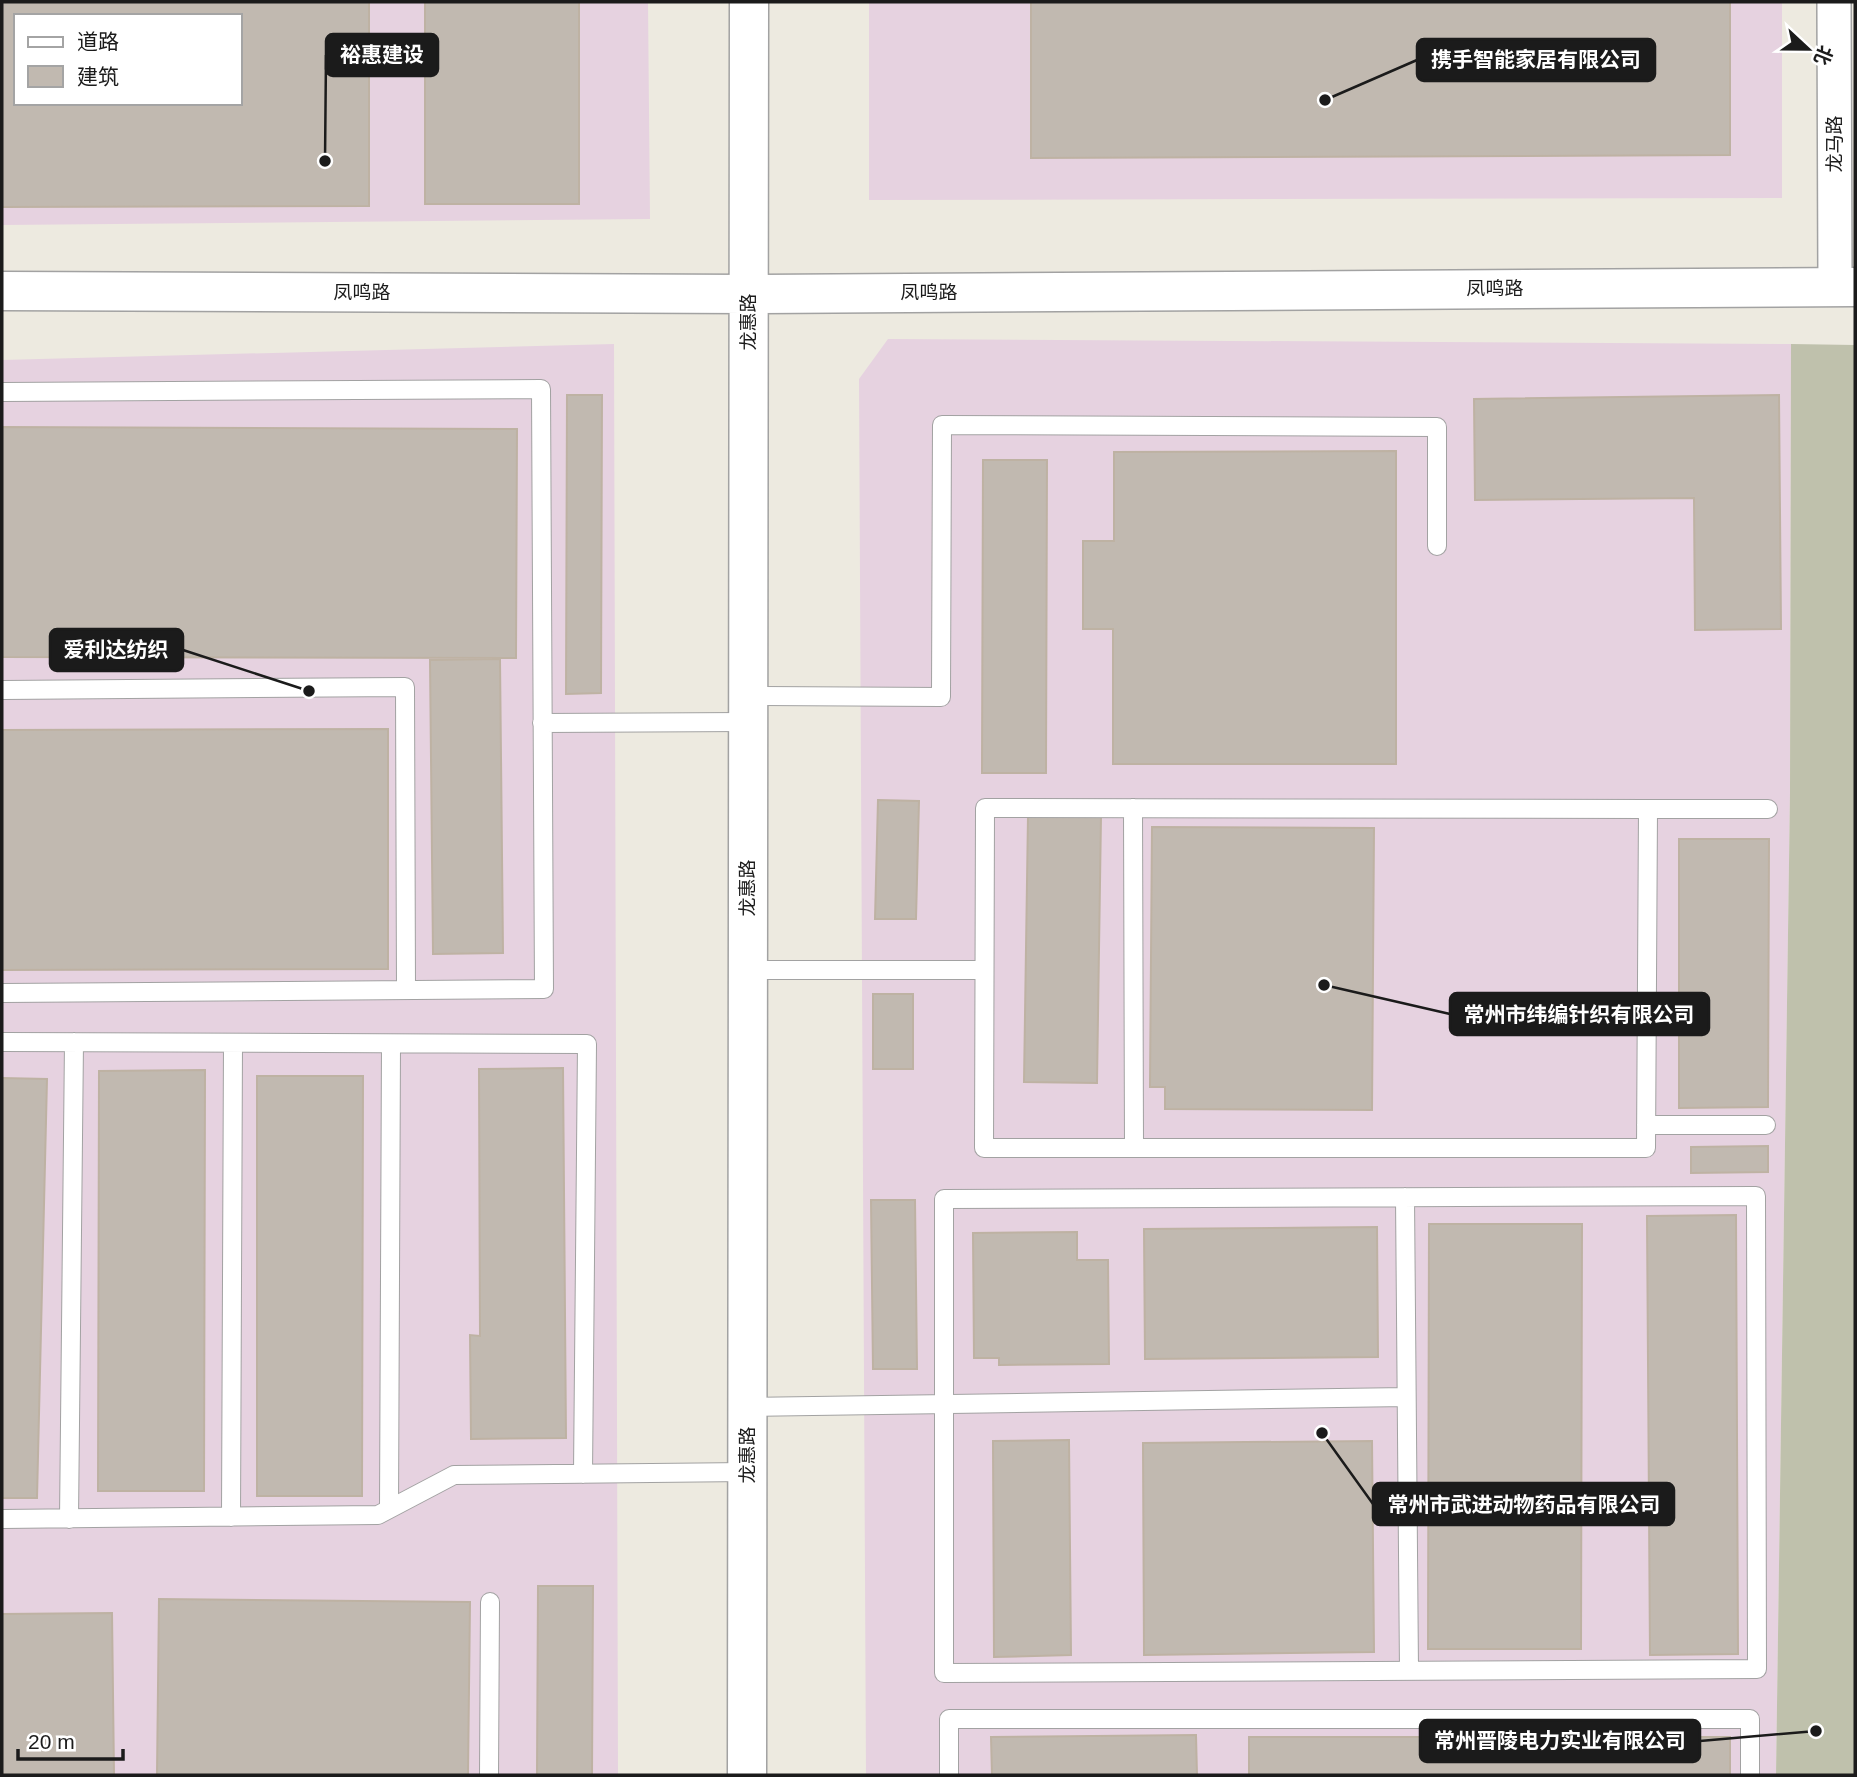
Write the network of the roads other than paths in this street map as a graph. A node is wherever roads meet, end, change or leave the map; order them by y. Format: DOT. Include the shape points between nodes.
graph roads {
  1 [pos="749,2"];
  2 [pos="1834,2"];
  3 [pos="1845,286"];
  4 [pos="2,290"];
  5 [pos="748,294"];
  6 [pos="2,393"];
  7 [pos="1437,546"];
  8 [pos="2,690"];
  9 [pos="747,709"];
  10 [pos="542,723"];
  11 [pos="1133,808"];
  12 [pos="1648,809"];
  13 [pos="1768,809"];
  14 [pos="747,970"];
  15 [pos="984,970"];
  16 [pos="406,990"];
  17 [pos="2,993"];
  18 [pos="2,1042"];
  19 [pos="74,1042"];
  20 [pos="233,1043"];
  21 [pos="391,1044"];
  22 [pos="1646,1125"];
  23 [pos="1766,1125"];
  24 [pos="1134,1148"];
  25 [pos="1405,1197"];
  26 [pos="1406,1398"];
  27 [pos="944,1404"];
  28 [pos="747,1407"];
  29 [pos="747,1472"];
  30 [pos="583,1474"];
  31 [pos="389,1509"];
  32 [pos="231,1517"];
  33 [pos="2,1519"];
  34 [pos="69,1519"];
  35 [pos="490,1602"];
  36 [pos="1409,1671"];
  37 [pos="489,1775"];
  38 [pos="747,1775"];
  39 [pos="949,1775"];
  40 [pos="1750,1775"];
  1 -- 5 [label="street, 龙惠路"];
  2 -- 3 [label="street, 龙马路"];
  3 -- 5 [label="street, 凤鸣路"];
  4 -- 5 [label="street, 凤鸣路"];
  5 -- 9 [label="street, 龙惠路"];
  6 -- 10 [label="lane" via="541,389"];
  7 -- 9 [label="lane" via="1437,427 943,425 941,697"];
  8 -- 16 [label="lane" via="405,687"];
  9 -- 10 [label="lane"];
  9 -- 14 [label="street, 龙惠路"];
  10 -- 16 [label="lane" via="544,989"];
  11 -- 12 [label="lane"];
  11 -- 15 [label="lane" via="985,808"];
  11 -- 24 [label="lane"];
  12 -- 13 [label="lane"];
  12 -- 22 [label="lane"];
  14 -- 15 [label="lane"];
  14 -- 28 [label="street, 龙惠路"];
  15 -- 24 [label="lane" via="984,1148"];
  16 -- 17 [label="lane"];
  18 -- 19 [label="lane"];
  19 -- 20 [label="lane"];
  19 -- 34 [label="lane"];
  20 -- 21 [label="lane"];
  20 -- 32 [label="lane"];
  21 -- 30 [label="lane" via="587,1044"];
  21 -- 31 [label="lane"];
  22 -- 23 [label="lane"];
  22 -- 24 [label="lane" via="1646,1149"];
  25 -- 26 [label="lane"];
  25 -- 27 [label="lane" via="944,1199"];
  25 -- 36 [label="lane" via="1756,1196 1757,1669"];
  26 -- 27 [label="lane"];
  26 -- 36 [label="lane"];
  27 -- 28 [label="lane"];
  27 -- 36 [label="lane" via="944,1673"];
  28 -- 29 [label="street, 龙惠路"];
  29 -- 30 [label="lane"];
  29 -- 38 [label="street, 龙惠路"];
  30 -- 31 [label="lane" via="454,1475"];
  31 -- 32 [label="lane" via="378,1515"];
  32 -- 34 [label="lane"];
  33 -- 34 [label="lane"];
  35 -- 37 [label="lane"];
  39 -- 40 [label="lane" via="949,1719 1750,1719"];
}
